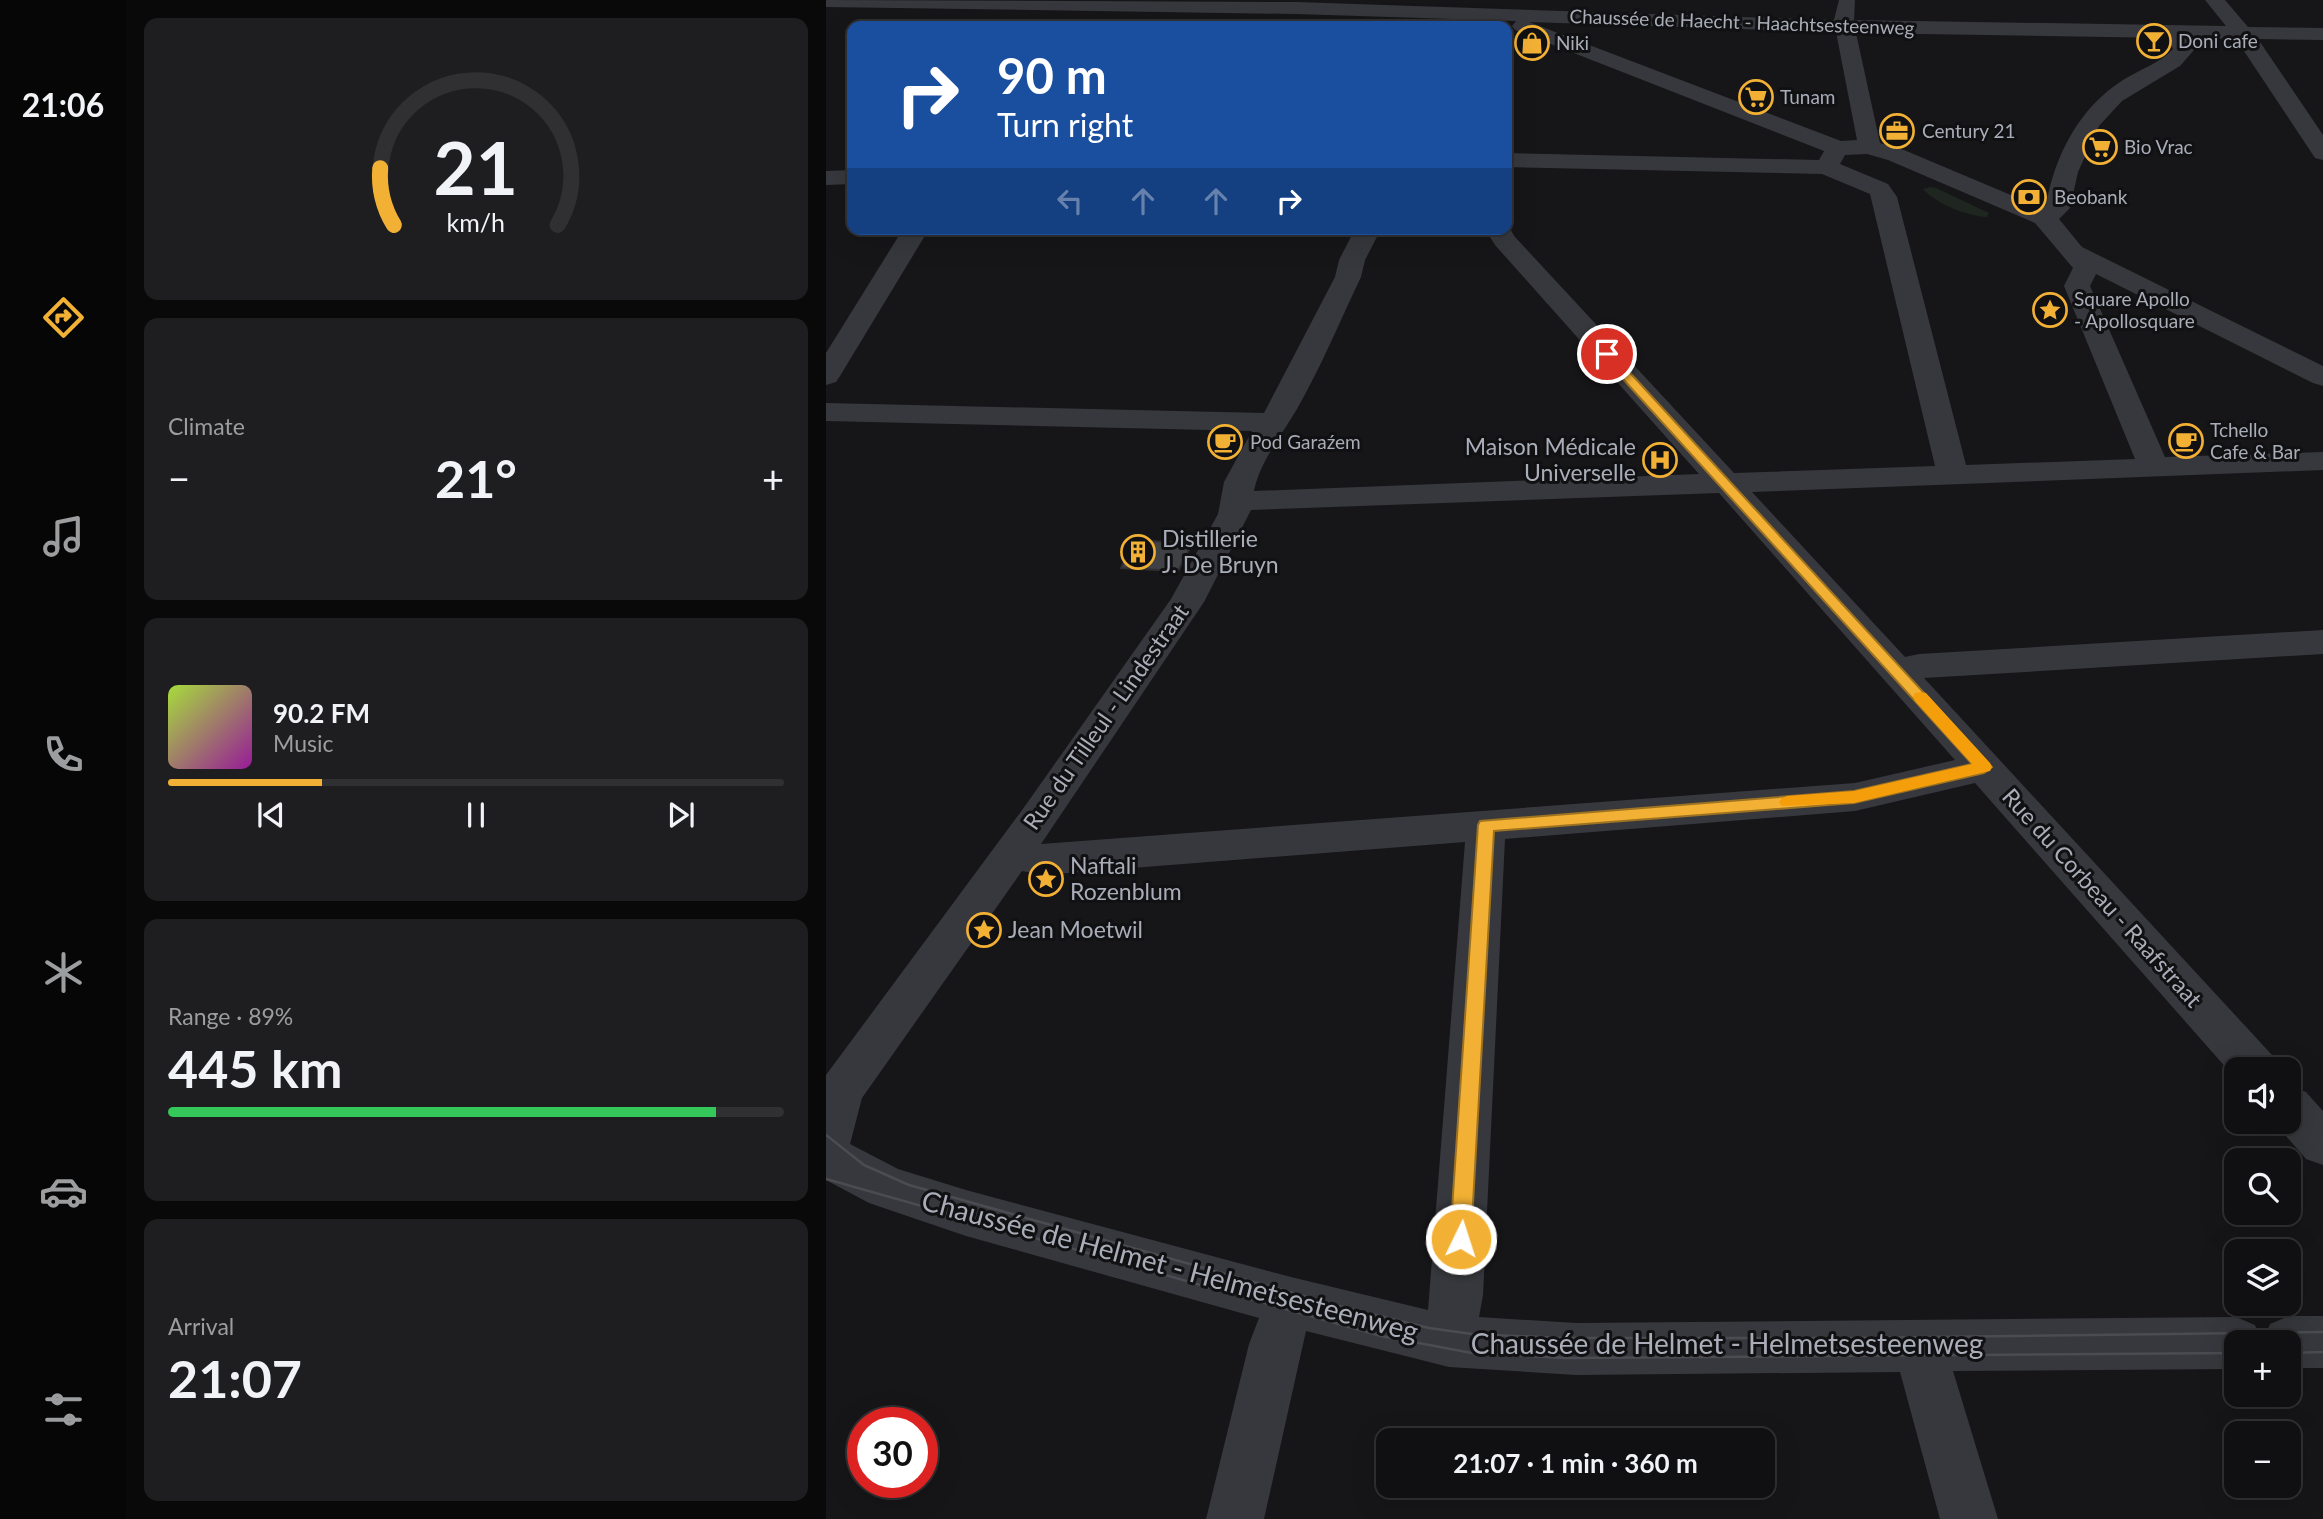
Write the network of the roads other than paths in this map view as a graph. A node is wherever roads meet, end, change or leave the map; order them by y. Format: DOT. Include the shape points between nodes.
graph roads {
  1 [pos="1441,0"];
  2 [pos="1464,0"];
  3 [pos="1847,0"];
  4 [pos="2215,0"];
  5 [pos="826,1"];
  6 [pos="1299,4"];
  7 [pos="1052,5"];
  8 [pos="1412,11"];
  9 [pos="1493,14"];
  10 [pos="1563,17"];
  11 [pos="1043,21"];
  12 [pos="1511,21"];
  13 [pos="1512,21"];
  14 [pos="1845,26"];
  15 [pos="2175,32"];
  16 [pos="2243,33"];
  17 [pos="1545,34"];
  18 [pos="2323,34"];
  19 [pos="1868,147"];
  20 [pos="2323,153"];
  21 [pos="1832,157"];
  22 [pos="1512,160"];
  23 [pos="847,177"];
  24 [pos="826,178"];
  25 [pos="2043,218"];
  26 [pos="912,235"];
  27 [pos="1365,235"];
  28 [pos="1501,235"];
  29 [pos="2071,251"];
  30 [pos="826,376"];
  31 [pos="2323,377"];
  32 [pos="826,412"];
  33 [pos="1273,422"];
  34 [pos="2323,461"];
  35 [pos="2154,467"];
  36 [pos="1952,473"];
  37 [pos="1728,484"];
  38 [pos="1237,501"];
  39 [pos="2323,642"];
  40 [pos="1897,671"];
  41 [pos="1984,767"];
  42 [pos="1486,825"];
  43 [pos="1012,854"];
  44 [pos="2245,1057"];
  45 [pos="2301,1119"];
  46 [pos="2323,1144"];
  47 [pos="826,1145"];
  48 [pos="826,1156"];
  49 [pos="1291,1302"];
  50 [pos="1449,1341"];
  51 [pos="2224,1343"];
  52 [pos="1921,1347"];
  53 [pos="1235,1519"];
  54 [pos="1969,1519"];
  1 -- 8 [label="street"];
  2 -- 9 [label="street"];
  3 -- 14 [label="street"];
  4 -- 16 [label="street"];
  5 -- 7 [label="street, Chaussée de Haecht - Haachtsesteenweg"];
  6 -- 7 [label="street, Chaussée de Haecht - Haachtsesteenweg"];
  6 -- 8 [label="street, Chaussée de Haecht - Haachtsesteenweg"];
  7 -- 11 [label="street"];
  8 -- 9 [label="street, Chaussée de Haecht - Haachtsesteenweg"];
  9 -- 10 [label="street, Chaussée de Haecht - Haachtsesteenweg"];
  9 -- 12 [label="street"];
  10 -- 14 [label="street, Chaussée de Haecht - Haachtsesteenweg"];
  10 -- 17 [label="street" via="1543,24 1540,30"];
  13 -- 17 [label="street"];
  14 -- 15 [label="street, Chaussée de Haecht - Haachtsesteenweg"];
  14 -- 19 [label="street"];
  15 -- 16 [label="street, Chaussée de Haecht - Haachtsesteenweg"];
  15 -- 25 [label="street" via="2184,50 2128,87 2087,127 2062,177 2058,208"];
  16 -- 18 [label="street, Chaussée de Haecht - Haachtsesteenweg"];
  16 -- 20 [label="street"];
  17 -- 21 [label="street"];
  19 -- 21 [label="street"];
  19 -- 25 [label="street"];
  21 -- 22 [label="street"];
  21 -- 36 [label="street" via="1885,197"];
  23 -- 24 [label="street"];
  25 -- 29 [label="street"];
  26 -- 30 [label="street"];
  27 -- 33 [label="street, Rue du Tilleul - Lindestraat"];
  28 -- 37 [label="street, Rue du Corbeau - Raafstraat"];
  29 -- 31 [label="street"];
  29 -- 35 [label="street" via="2086,267 2077,286"];
  32 -- 33 [label="street"];
  33 -- 38 [label="street, Rue du Tilleul - Lindestraat" via="1240,482"];
  34 -- 35 [label="street"];
  35 -- 36 [label="street"];
  36 -- 37 [label="street"];
  37 -- 38 [label="street"];
  37 -- 40 [label="street, Rue du Corbeau - Raafstraat"];
  38 -- 43 [label="street, Rue du Tilleul - Lindestraat" via="1187,602"];
  39 -- 40 [label="street"];
  40 -- 41 [label="street, Rue du Corbeau - Raafstraat"];
  41 -- 42 [label="street" via="1854,797"];
  41 -- 44 [label="street, Rue du Corbeau - Raafstraat"];
  42 -- 43 [label="street" via="1043,860"];
  42 -- 50 [label="street" via="1457,1295"];
  43 -- 47 [label="street, Rue du Tilleul - Lindestraat" via="841,1091"];
  45 -- 46 [label="street"];
  48 -- 49 [label="street, Chaussée de Helmet - Helmetsesteenweg" via="886,1187 965,1213"];
  49 -- 50 [label="street, Chaussée de Helmet - Helmetsesteenweg"];
  49 -- 53 [label="street" via="1275,1344"];
  50 -- 52 [label="street, Chaussée de Helmet - Helmetsesteenweg" via="1576,1349"];
  51 -- 52 [label="street, Chaussée de Helmet - Helmetsesteenweg"];
  52 -- 54 [label="street"];
}
